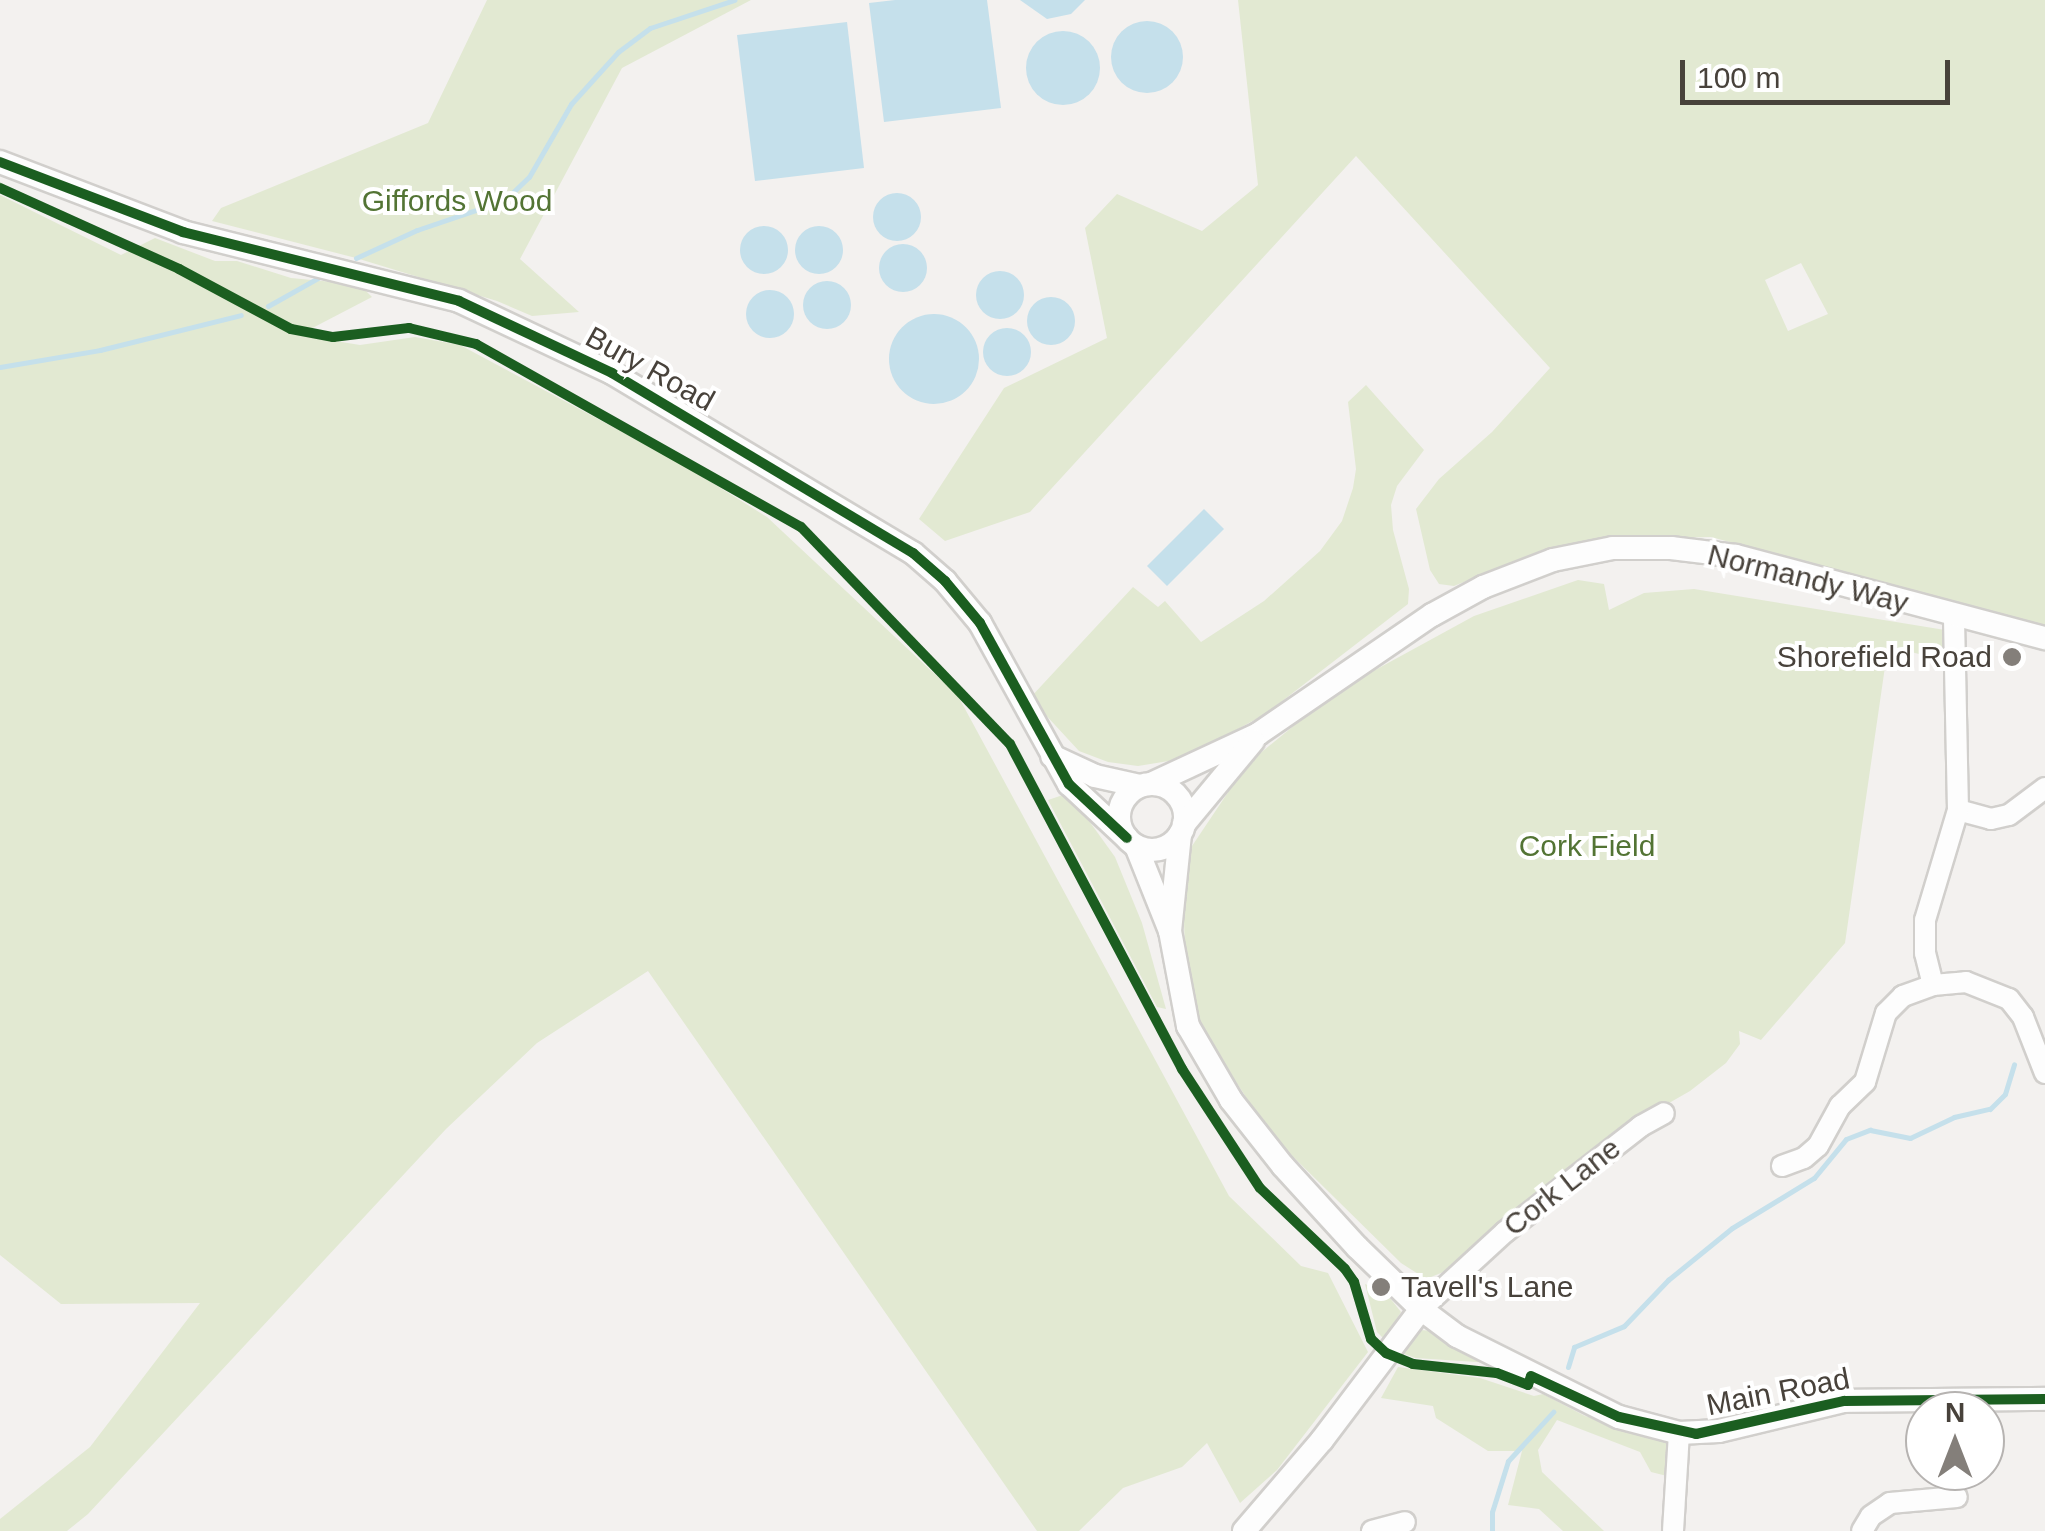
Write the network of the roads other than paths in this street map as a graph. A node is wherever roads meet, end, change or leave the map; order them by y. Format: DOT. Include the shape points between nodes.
graph roads {
  1 [pos="0,162"];
  2 [pos="1954,615"];
  3 [pos="2045,638"];
  4 [pos="1258,734"];
  5 [pos="1052,756"];
  6 [pos="1146,785"];
  7 [pos="2045,788"];
  8 [pos="1958,810"];
  9 [pos="1182,829"];
  10 [pos="1132,842"];
  11 [pos="1170,931"];
  12 [pos="1933,985"];
  13 [pos="2045,1073"];
  14 [pos="1664,1113"];
  15 [pos="1782,1166"];
  16 [pos="1421,1309"];
  17 [pos="2045,1399"];
  18 [pos="1680,1432"];
  19 [pos="1957,1497"];
  20 [pos="1405,1520"];
  21 [pos="1244,1531"];
  22 [pos="1372,1531"];
  23 [pos="1673,1531"];
  24 [pos="1862,1531"];
  1 -- 5 [label="street, Bury Road" via="183,232 459,301 612,373 913,552 980,622"];
  2 -- 3 [label="street, Normandy Way"];
  2 -- 4 [label="street, Normandy Way" via="1736,556 1613,548 1553,560 1466,596"];
  2 -- 8 [label="street"];
  4 -- 6 [label="street, Normandy Way"];
  4 -- 9 [label="street, Normandy Way"];
  5 -- 6 [label="street" via="1095,776"];
  5 -- 10 [label="street, Bury Road" via="1069,784"];
  6 -- 9 [label="street" via="1178,796"];
  6 -- 10 [label="street" via="1120,809"];
  7 -- 8 [label="street" via="2009,815 1991,819"];
  8 -- 12 [label="street" via="1925,920"];
  9 -- 10 [label="street" via="1158,849"];
  9 -- 11 [label="street"];
  10 -- 11 [label="street"];
  11 -- 16 [label="street, Main Road" via="1188,1026 1232,1100 1324,1212"];
  12 -- 13 [label="street" via="1966,982 2009,998"];
  12 -- 15 [label="street" via="1902,996 1886,1013 1865,1082 1840,1106 1818,1146"];
  14 -- 16 [label="street, Cork Lane" via="1505,1232"];
  16 -- 18 [label="street, Main Road" via="1545,1383 1619,1417"];
  16 -- 21 [label="street"];
  17 -- 18 [label="street, Main Road" via="1844,1401 1718,1432"];
  18 -- 23 [label="street"];
  19 -- 24 [label="street" via="1890,1504 1870,1516"];
  20 -- 22 [label="street"];
}
